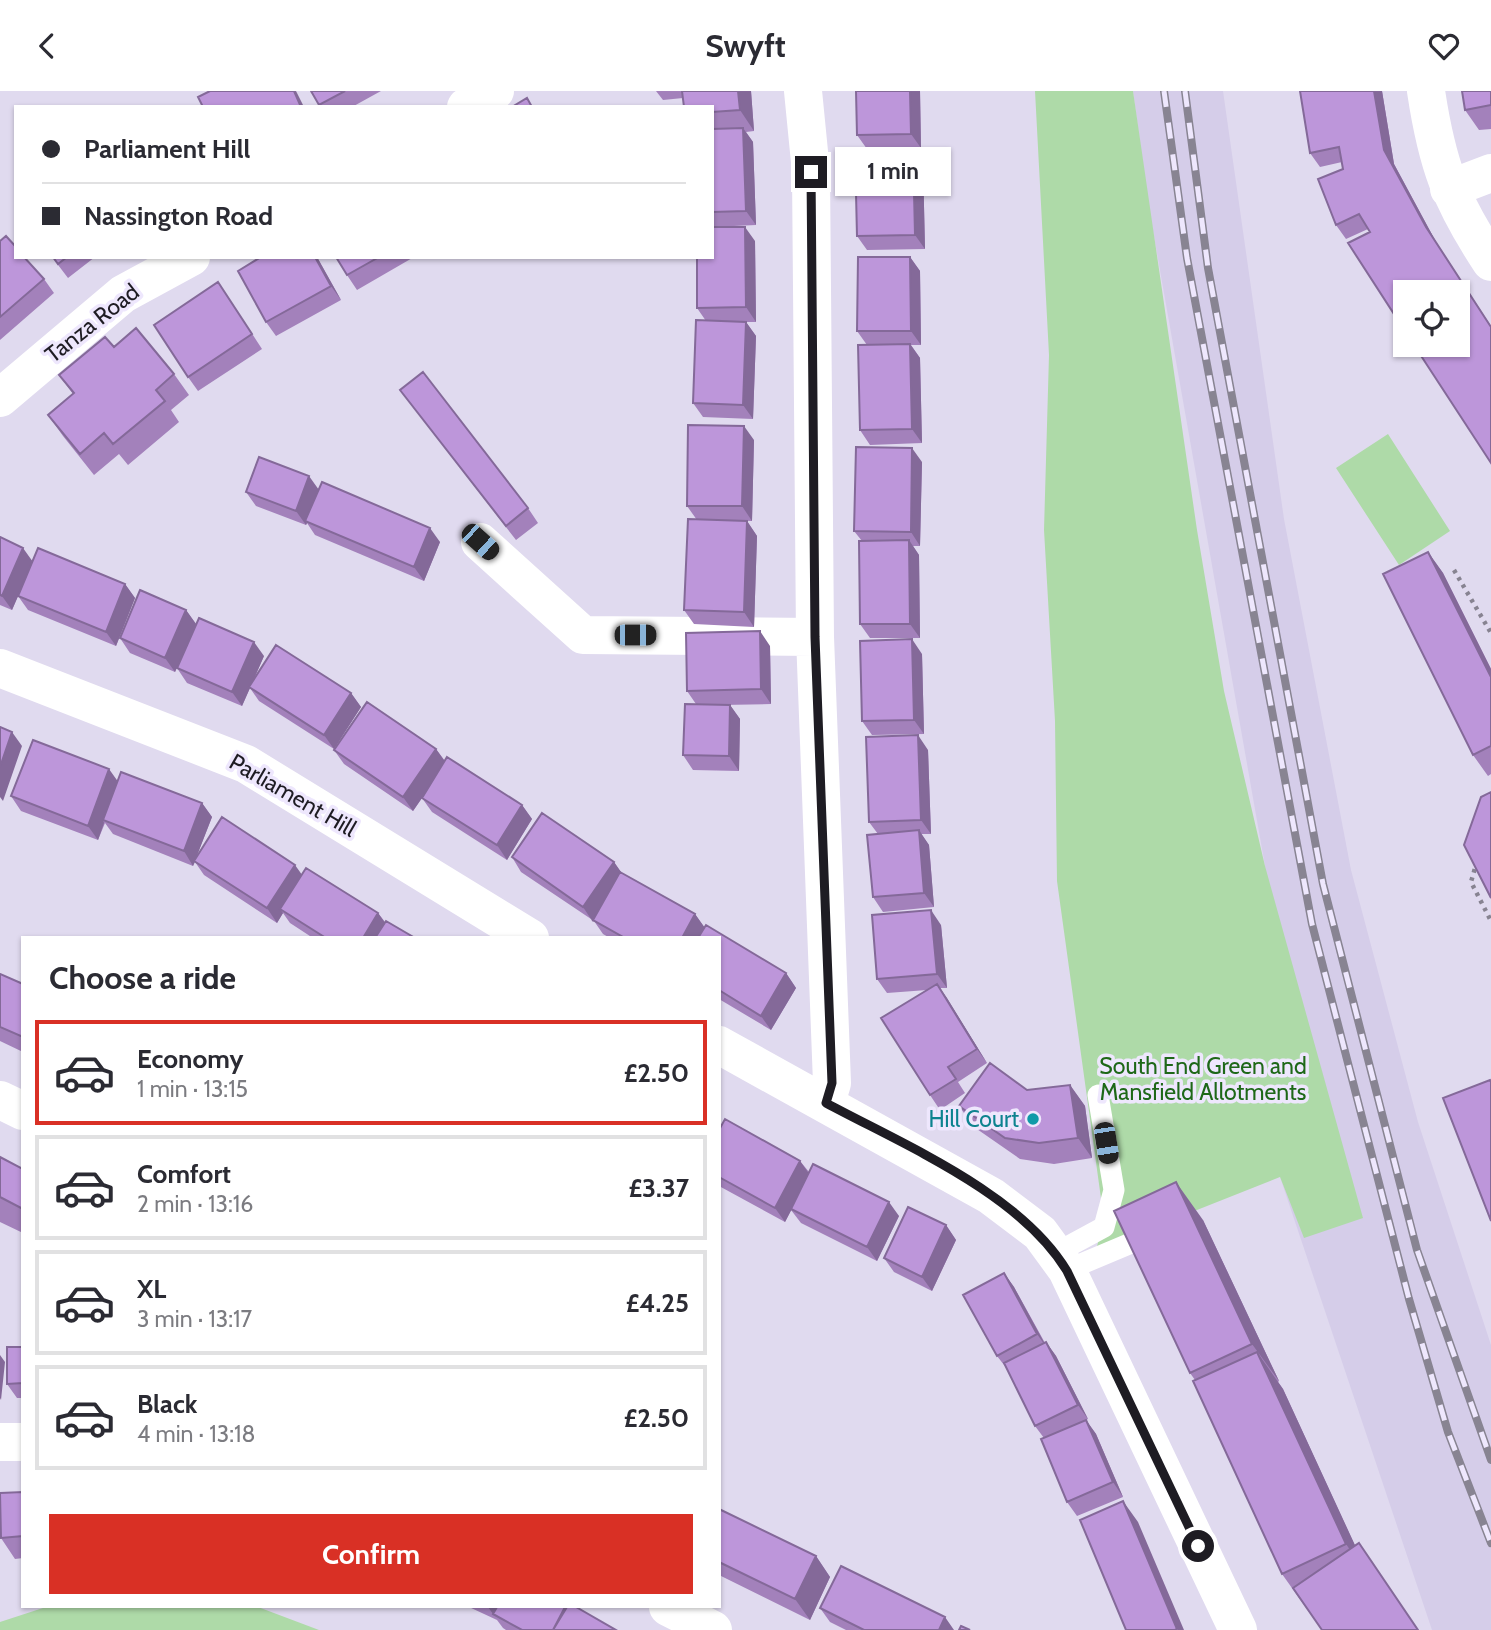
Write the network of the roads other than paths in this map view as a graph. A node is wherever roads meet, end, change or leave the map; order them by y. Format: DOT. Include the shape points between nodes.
graph roads {
  1 [pos="495,91"];
  2 [pos="803,91"];
  3 [pos="1426,91"];
  4 [pos="470,105"];
  5 [pos="1491,173"];
  6 [pos="1449,189"];
  7 [pos="187,259"];
  8 [pos="1491,262"];
  9 [pos="0,398"];
  10 [pos="480,542"];
  11 [pos="815,637"];
  12 [pos="0,668"];
  13 [pos="527,936"];
  14 [pos="721,1046"];
  15 [pos="1098,1095"];
  16 [pos="0,1100"];
  17 [pos="826,1103"];
  18 [pos="21,1110"];
  19 [pos="1177,1223"];
  20 [pos="1061,1262"];
  21 [pos="0,1441"];
  22 [pos="21,1442"];
  23 [pos="670,1608"];
  24 [pos="713,1630"];
  25 [pos="1238,1630"];
  1 -- 4 [label="street"];
  2 -- 11 [label="street" via="811,172"];
  3 -- 6 [label="street" via="1433,141"];
  5 -- 6 [label="street"];
  6 -- 8 [label="street" via="1461,217"];
  7 -- 9 [label="street, Tanza Road" via="123,295"];
  10 -- 11 [label="street" via="583,635"];
  11 -- 17 [label="street" via="832,1083"];
  12 -- 13 [label="street, Parliament Hill" via="246,764"];
  14 -- 17 [label="street"];
  15 -- 20 [label="lane" via="1114,1190 1104,1227"];
  16 -- 18 [label="street"];
  17 -- 20 [label="street" via="992,1196 1017,1213"];
  19 -- 20 [label="lane"];
  20 -- 25 [label="street"];
  21 -- 22 [label="street"];
  23 -- 24 [label="street"];
}
